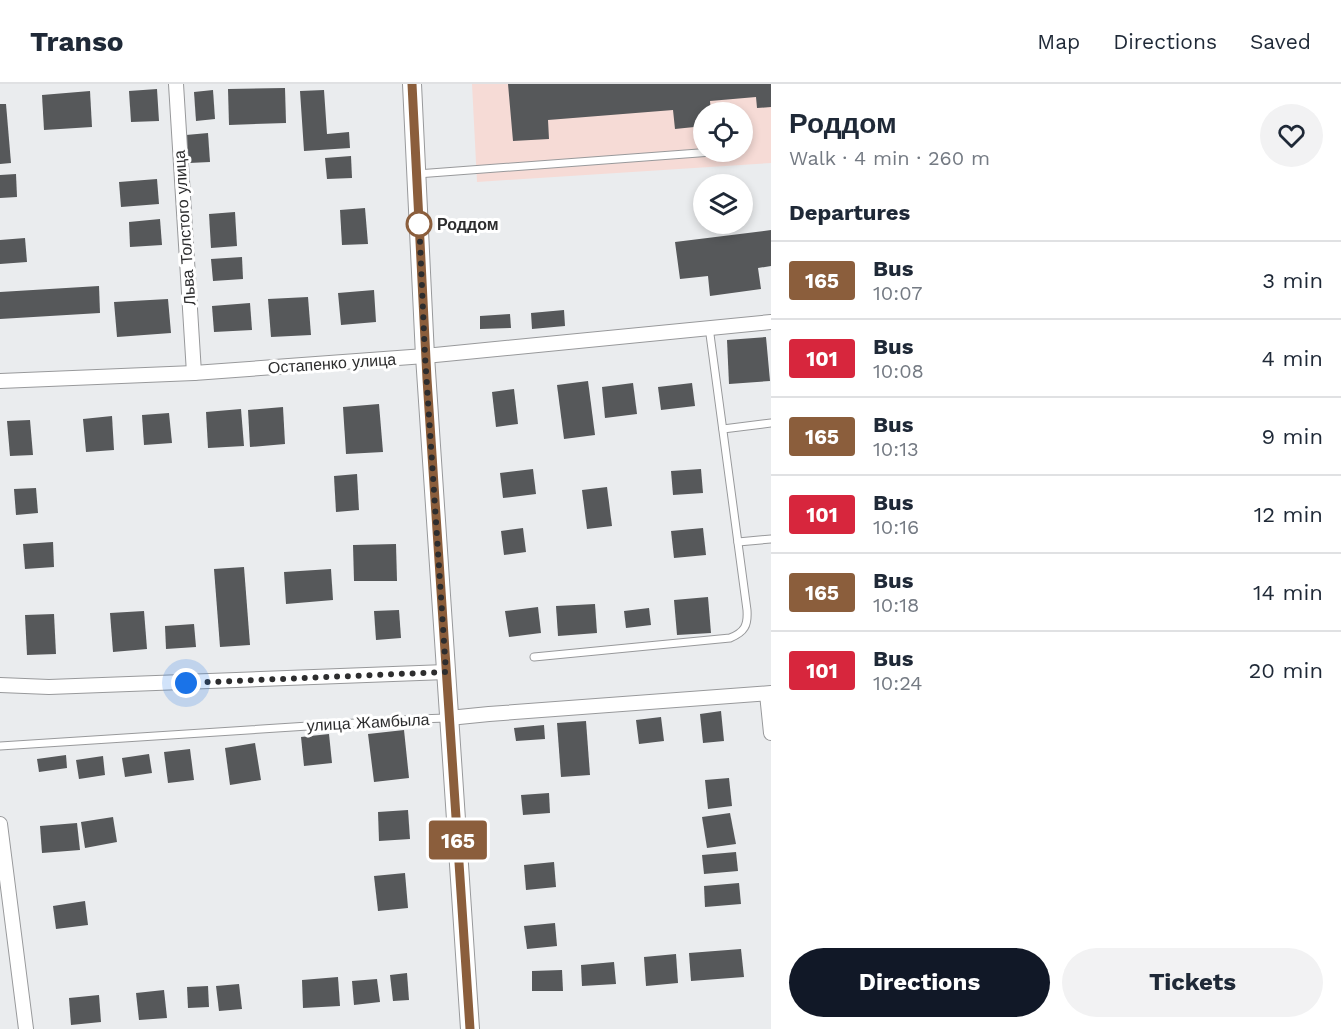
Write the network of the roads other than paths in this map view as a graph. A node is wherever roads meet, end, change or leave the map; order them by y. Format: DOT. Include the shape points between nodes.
graph roads {
  1 [pos="176,84"];
  2 [pos="412,84"];
  3 [pos="693,153"];
  4 [pos="417,174"];
  5 [pos="771,321"];
  6 [pos="709,327"];
  7 [pos="425,356"];
  8 [pos="194,372"];
  9 [pos="0,381"];
  10 [pos="771,423"];
  11 [pos="723,429"];
  12 [pos="771,539"];
  13 [pos="738,542"];
  14 [pos="534,657"];
  15 [pos="446,672"];
  16 [pos="0,685"];
  17 [pos="769,694"];
  18 [pos="449,718"];
  19 [pos="771,733"];
  20 [pos="0,746"];
  21 [pos="0,824"];
  22 [pos="26,1029"];
  23 [pos="470,1029"];
  1 -- 8 [label="street, Льва Толстого улица"];
  2 -- 4 [label="street"];
  3 -- 4 [label="lane"];
  4 -- 7 [label="street"];
  5 -- 6 [label="street, Остапенко улица"];
  6 -- 7 [label="street, Остапенко улица"];
  6 -- 11 [label="lane"];
  7 -- 8 [label="street, Остапенко улица"];
  7 -- 15 [label="street"];
  8 -- 9 [label="street, Остапенко улица"];
  10 -- 11 [label="lane"];
  11 -- 13 [label="lane"];
  12 -- 13 [label="lane"];
  13 -- 14 [label="lane" via="747,619 740,634"];
  15 -- 16 [label="street" via="49,687"];
  15 -- 18 [label="street"];
  17 -- 18 [label="street, улица Жамбыла"];
  17 -- 19 [label="street"];
  18 -- 20 [label="lane, улица Жамбыла"];
  18 -- 23 [label="street"];
  21 -- 22 [label="street"];
}
